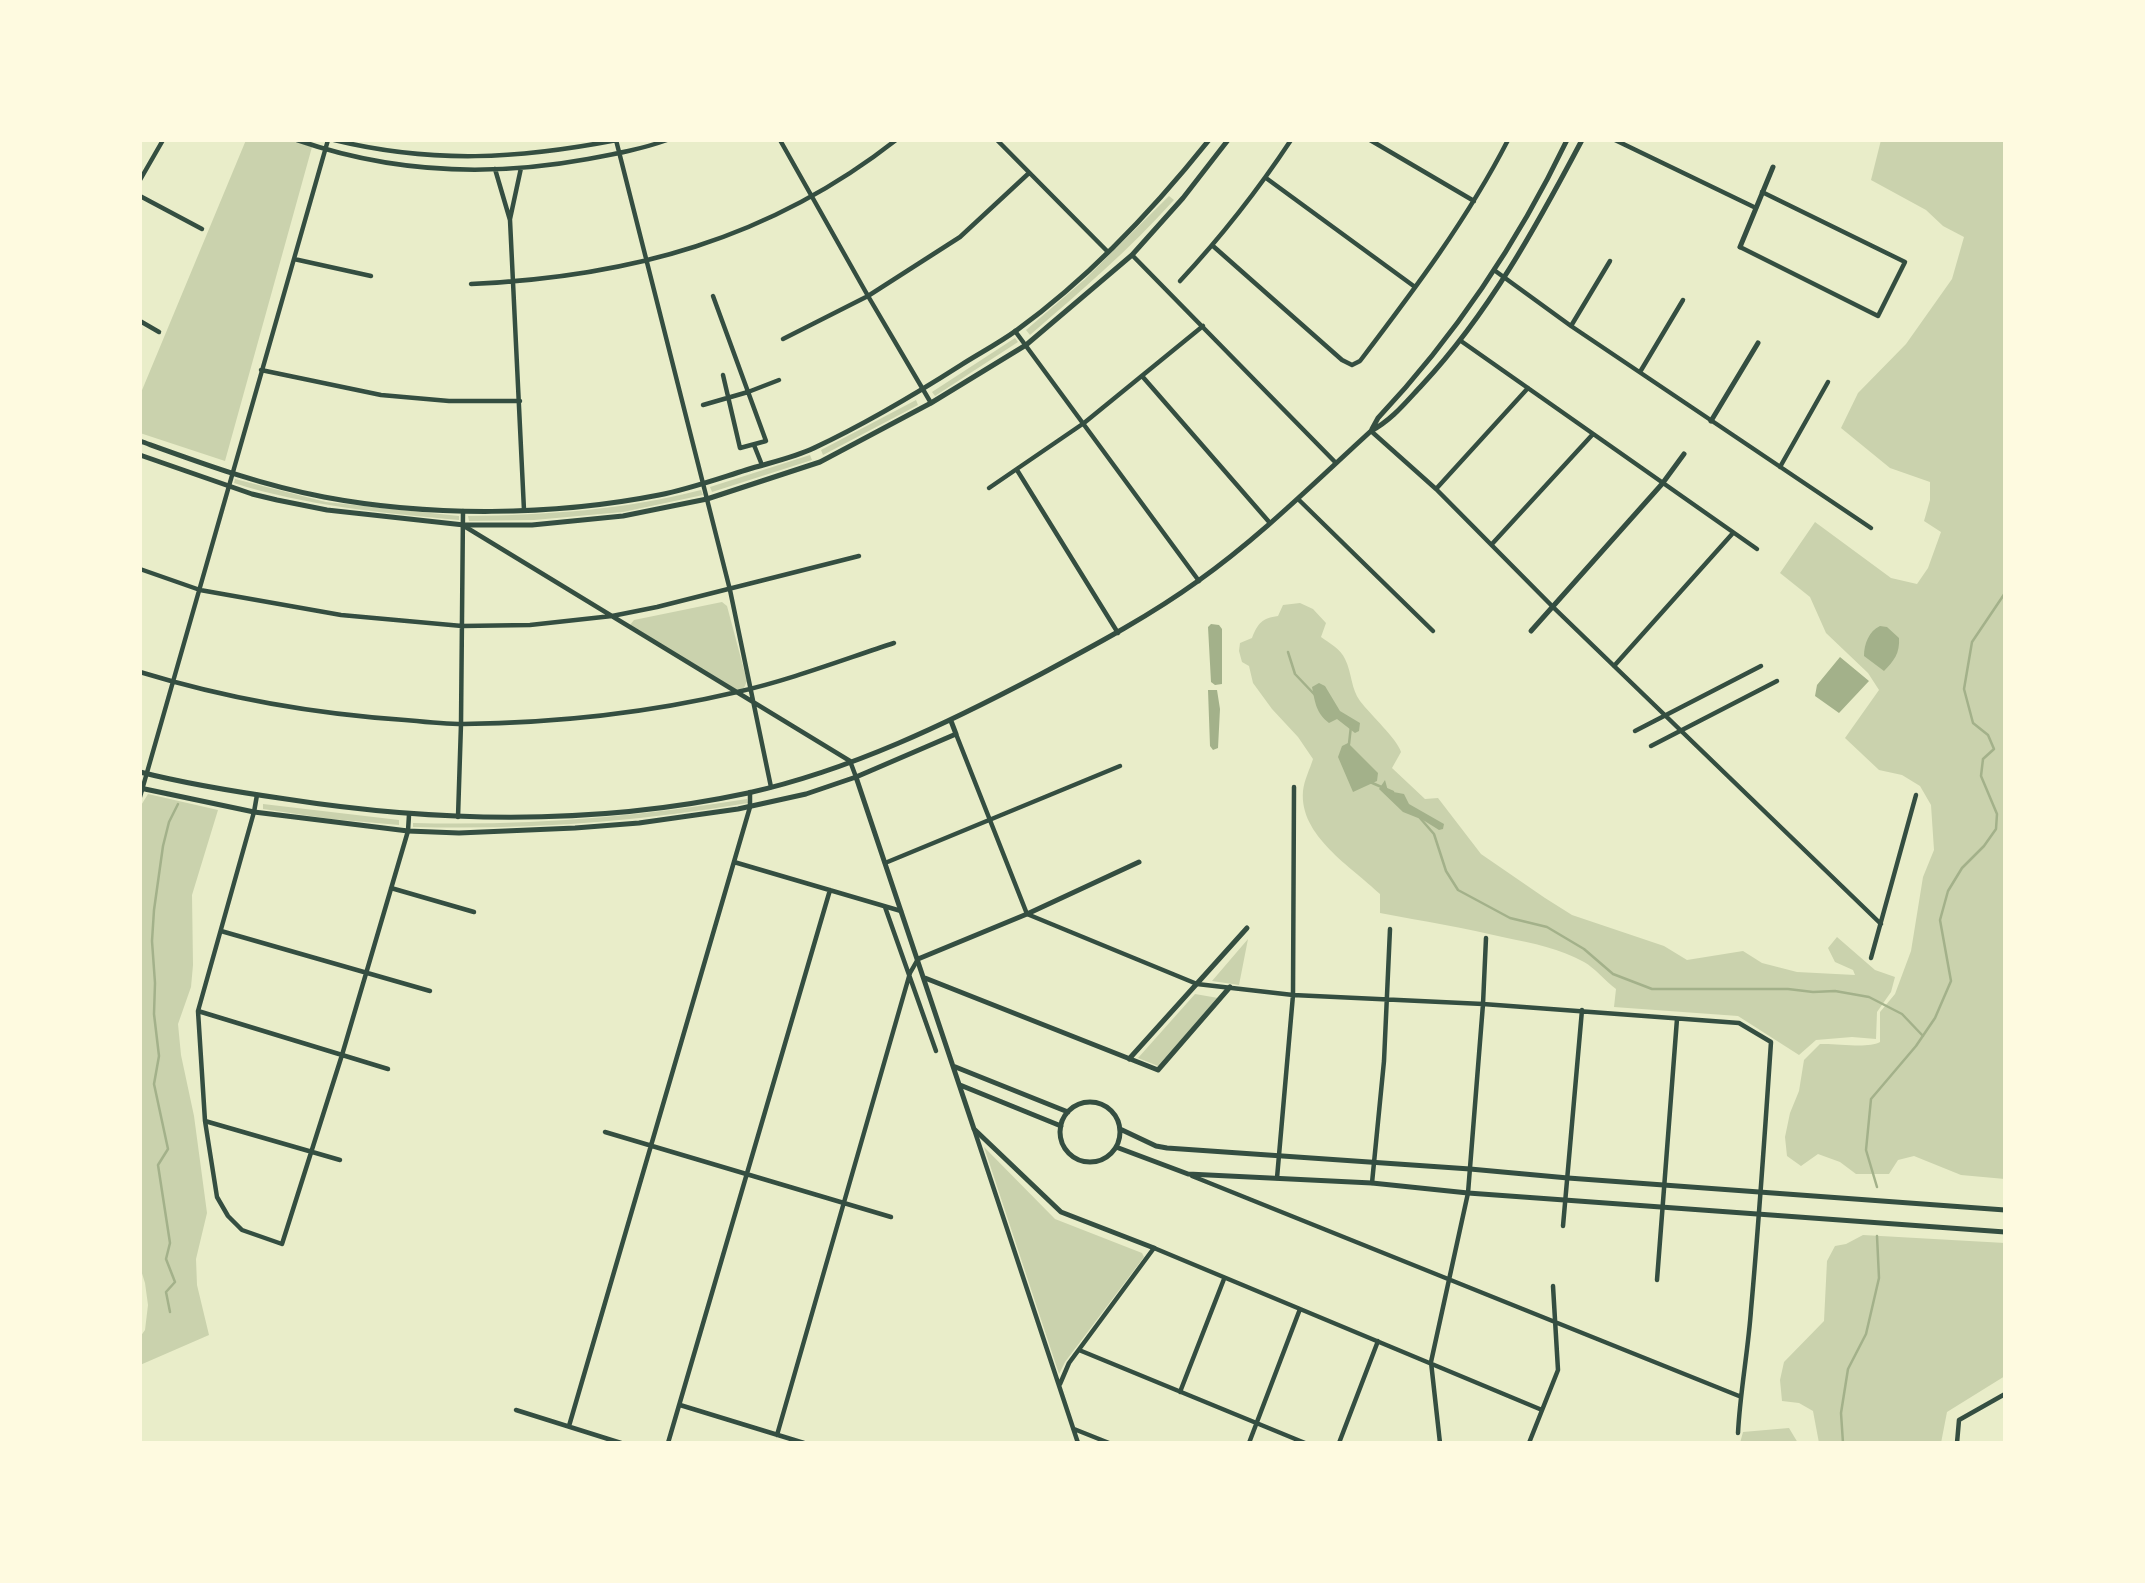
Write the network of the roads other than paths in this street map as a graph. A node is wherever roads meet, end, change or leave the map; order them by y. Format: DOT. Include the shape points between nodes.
graph roads {
  1 [pos="163,140"];
  2 [pos="297,140"];
  3 [pos="328,140"];
  4 [pos="334,140"];
  5 [pos="616,140"];
  6 [pos="667,140"];
  7 [pos="780,140"];
  8 [pos="896,140"];
  9 [pos="997,140"];
  10 [pos="1209,140"];
  11 [pos="1227,140"];
  12 [pos="1291,140"];
  13 [pos="1370,140"];
  14 [pos="1508,140"];
  15 [pos="1567,140"];
  16 [pos="1582,140"];
  17 [pos="1615,140"];
  18 [pos="326,149"];
  19 [pos="618,153"];
  20 [pos="1558,159"];
  21 [pos="1569,164"];
  22 [pos="1773,167"];
  23 [pos="521,168"];
  24 [pos="495,170"];
  25 [pos="1029,173"];
  26 [pos="1266,178"];
  27 [pos="140,180"];
  28 [pos="1171,188"];
  29 [pos="1762,192"];
  30 [pos="140,196"];
  31 [pos="813,196"];
  32 [pos="1183,198"];
  33 [pos="1474,201"];
  34 [pos="1756,208"];
  35 [pos="510,220"];
  36 [pos="202,229"];
  37 [pos="1213,246"];
  38 [pos="1740,247"];
  39 [pos="1108,252"];
  40 [pos="1132,255"];
  41 [pos="293,260"];
  42 [pos="1611,261"];
  43 [pos="646,262"];
  44 [pos="1494,270"];
  45 [pos="371,276"];
  46 [pos="1504,277"];
  47 [pos="1180,281"];
  48 [pos="514,282"];
  49 [pos="471,284"];
  50 [pos="1415,287"];
  51 [pos="713,296"];
  52 [pos="868,296"];
  53 [pos="1683,300"];
  54 [pos="140,321"];
  55 [pos="1203,326"];
  56 [pos="1571,326"];
  57 [pos="1015,331"];
  58 [pos="159,332"];
  59 [pos="1451,333"];
  60 [pos="783,339"];
  61 [pos="1461,341"];
  62 [pos="1758,343"];
  63 [pos="1026,345"];
  64 [pos="261,370"];
  65 [pos="1640,372"];
  66 [pos="723,375"];
  67 [pos="1142,376"];
  68 [pos="779,380"];
  69 [pos="1828,382"];
  70 [pos="1528,388"];
  71 [pos="923,389"];
  72 [pos="748,392"];
  73 [pos="728,398"];
  74 [pos="520,401"];
  75 [pos="931,403"];
  76 [pos="703,405"];
  77 [pos="1711,421"];
  78 [pos="1084,423"];
  79 [pos="1371,431"];
  80 [pos="1593,434"];
  81 [pos="140,442"];
  82 [pos="754,445"];
  83 [pos="1684,454"];
  84 [pos="140,455"];
  85 [pos="1336,463"];
  86 [pos="762,465"];
  87 [pos="1780,467"];
  88 [pos="1017,470"];
  89 [pos="231,474"];
  90 [pos="704,484"];
  91 [pos="1662,484"];
  92 [pos="228,486"];
  93 [pos="989,488"];
  94 [pos="1436,489"];
  95 [pos="707,499"];
  96 [pos="1298,499"];
  97 [pos="524,510"];
  98 [pos="463,511"];
  99 [pos="1270,523"];
  100 [pos="464,526"];
  101 [pos="1871,528"];
  102 [pos="1733,533"];
  103 [pos="1492,544"];
  104 [pos="1757,549"];
  105 [pos="859,556"];
  106 [pos="140,569"];
  107 [pos="1199,581"];
  108 [pos="200,590"];
  109 [pos="730,590"];
  110 [pos="1553,607"];
  111 [pos="612,617"];
  112 [pos="462,626"];
  113 [pos="1433,631"];
  114 [pos="1531,631"];
  115 [pos="1118,633"];
  116 [pos="894,643"];
  117 [pos="1614,666"];
  118 [pos="1760,666"];
  119 [pos="140,672"];
  120 [pos="1777,681"];
  121 [pos="174,682"];
  122 [pos="750,689"];
  123 [pos="735,693"];
  124 [pos="754,704"];
  125 [pos="1665,716"];
  126 [pos="951,721"];
  127 [pos="461,724"];
  128 [pos="1635,731"];
  129 [pos="1681,731"];
  130 [pos="956,734"];
  131 [pos="1651,746"];
  132 [pos="850,761"];
  133 [pos="1120,766"];
  134 [pos="143,773"];
  135 [pos="856,777"];
  136 [pos="771,787"];
  137 [pos="1294,787"];
  138 [pos="141,788"];
  139 [pos="750,792"];
  140 [pos="257,795"];
  141 [pos="1916,795"];
  142 [pos="140,797"];
  143 [pos="750,807"];
  144 [pos="254,812"];
  145 [pos="409,815"];
  146 [pos="457,818"];
  147 [pos="990,819"];
  148 [pos="408,831"];
  149 [pos="734,862"];
  150 [pos="1139,862"];
  151 [pos="885,863"];
  152 [pos="391,888"];
  153 [pos="830,890"];
  154 [pos="885,906"];
  155 [pos="901,911"];
  156 [pos="474,912"];
  157 [pos="1027,914"];
  158 [pos="1881,924"];
  159 [pos="1247,928"];
  160 [pos="1390,929"];
  161 [pos="221,930"];
  162 [pos="1486,938"];
  163 [pos="1871,958"];
  164 [pos="918,959"];
  165 [pos="366,972"];
  166 [pos="910,973"];
  167 [pos="924,978"];
  168 [pos="1197,984"];
  169 [pos="1230,987"];
  170 [pos="430,991"];
  171 [pos="1293,995"];
  172 [pos="1386,999"];
  173 [pos="1483,1003"];
  174 [pos="1582,1010"];
  175 [pos="198,1011"];
  176 [pos="1677,1019"];
  177 [pos="936,1051"];
  178 [pos="342,1055"];
  179 [pos="1129,1059"];
  180 [pos="953,1066"];
  181 [pos="388,1069"];
  182 [pos="960,1085"];
  183 [pos="1068,1112"];
  184 [pos="205,1121"];
  185 [pos="1061,1126"];
  186 [pos="974,1129"];
  187 [pos="1120,1129"];
  188 [pos="605,1132"];
  189 [pos="651,1145"];
  190 [pos="1116,1147"];
  191 [pos="312,1152"];
  192 [pos="1278,1155"];
  193 [pos="340,1160"];
  194 [pos="1374,1162"];
  195 [pos="1470,1168"];
  196 [pos="747,1174"];
  197 [pos="1188,1174"];
  198 [pos="1277,1178"];
  199 [pos="1567,1178"];
  200 [pos="1372,1184"];
  201 [pos="1664,1185"];
  202 [pos="1761,1192"];
  203 [pos="1468,1193"];
  204 [pos="1566,1200"];
  205 [pos="844,1203"];
  206 [pos="1663,1208"];
  207 [pos="2005,1210"];
  208 [pos="1759,1215"];
  209 [pos="891,1217"];
  210 [pos="1563,1226"];
  211 [pos="2005,1232"];
  212 [pos="1154,1248"];
  213 [pos="1224,1279"];
  214 [pos="1450,1279"];
  215 [pos="1657,1280"];
  216 [pos="1553,1286"];
  217 [pos="1300,1309"];
  218 [pos="1555,1322"];
  219 [pos="1378,1340"];
  220 [pos="1079,1350"];
  221 [pos="1431,1362"];
  222 [pos="1060,1384"];
  223 [pos="1180,1392"];
  224 [pos="2005,1394"];
  225 [pos="1740,1397"];
  226 [pos="680,1405"];
  227 [pos="516,1410"];
  228 [pos="1542,1410"];
  229 [pos="1257,1423"];
  230 [pos="569,1426"];
  231 [pos="1074,1428"];
  232 [pos="1738,1433"];
  233 [pos="778,1435"];
  234 [pos="621,1443"];
  235 [pos="668,1443"];
  236 [pos="804,1443"];
  237 [pos="1079,1443"];
  238 [pos="1110,1443"];
  239 [pos="1250,1443"];
  240 [pos="1305,1443"];
  241 [pos="1339,1443"];
  242 [pos="1440,1443"];
  243 [pos="1530,1443"];
  244 [pos="1957,1443"];
  1 -- 27 [label="street"];
  2 -- 18 [label="street"];
  3 -- 18 [label="street"];
  4 -- 5 [label="street" via="447,158 507,156"];
  5 -- 19 [label="street"];
  6 -- 19 [label="street"];
  7 -- 31 [label="street"];
  8 -- 31 [label="street"];
  9 -- 25 [label="street"];
  10 -- 28 [label="street"];
  11 -- 32 [label="street"];
  12 -- 26 [label="street"];
  13 -- 33 [label="street"];
  14 -- 33 [label="street"];
  15 -- 20 [label="street"];
  16 -- 21 [label="street"];
  17 -- 34 [label="street"];
  18 -- 24 [label="street" via="408,167"];
  18 -- 41 [label="street"];
  19 -- 23 [label="street"];
  19 -- 43 [label="street"];
  20 -- 21 [label="street"];
  20 -- 44 [label="street"];
  21 -- 46 [label="street"];
  22 -- 29 [label="street"];
  23 -- 24 [label="street"];
  23 -- 35 [label="street"];
  24 -- 35 [label="street"];
  25 -- 39 [label="street"];
  25 -- 52 [label="street" via="960,237"];
  26 -- 37 [label="street"];
  26 -- 50 [label="street"];
  28 -- 32 [label="street"];
  28 -- 39 [label="street"];
  29 -- 34 [label="street"];
  29 -- 38 [label="street" via="1905,262 1878,316"];
  30 -- 36 [label="street"];
  31 -- 43 [label="street" via="732,235"];
  31 -- 52 [label="street"];
  32 -- 40 [label="street"];
  33 -- 50 [label="street"];
  34 -- 38 [label="street"];
  35 -- 48 [label="street"];
  37 -- 47 [label="street"];
  37 -- 50 [label="street" via="1352,365 1360,361"];
  39 -- 57 [label="street"];
  40 -- 55 [label="street"];
  40 -- 63 [label="street"];
  41 -- 45 [label="street"];
  41 -- 64 [label="street"];
  42 -- 56 [label="street"];
  43 -- 48 [label="street"];
  43 -- 90 [label="street"];
  44 -- 46 [label="street"];
  44 -- 59 [label="street"];
  46 -- 56 [label="street"];
  46 -- 61 [label="street"];
  48 -- 49 [label="street"];
  48 -- 74 [label="street"];
  51 -- 72 [label="street"];
  52 -- 60 [label="street"];
  52 -- 71 [label="street"];
  53 -- 65 [label="street"];
  54 -- 58 [label="street"];
  55 -- 67 [label="street"];
  55 -- 85 [label="street"];
  56 -- 65 [label="street"];
  57 -- 63 [label="street"];
  57 -- 71 [label="street"];
  59 -- 61 [label="street"];
  59 -- 79 [label="street"];
  61 -- 70 [label="street"];
  61 -- 79 [label="street" via="1386,423"];
  62 -- 77 [label="street"];
  63 -- 75 [label="street"];
  63 -- 78 [label="street"];
  64 -- 74 [label="street" via="381,395"];
  64 -- 89 [label="street"];
  65 -- 77 [label="street"];
  66 -- 73 [label="street"];
  67 -- 78 [label="street"];
  67 -- 99 [label="street"];
  68 -- 72 [label="street"];
  69 -- 87 [label="street"];
  70 -- 80 [label="street"];
  70 -- 94 [label="street"];
  71 -- 75 [label="street"];
  71 -- 86 [label="street" via="812,449"];
  72 -- 73 [label="street"];
  72 -- 82 [label="street" via="766,441"];
  73 -- 76 [label="street"];
  73 -- 82 [label="street" via="740,449"];
  74 -- 97 [label="street"];
  75 -- 95 [label="street" via="820,462"];
  77 -- 87 [label="street"];
  78 -- 88 [label="street"];
  78 -- 107 [label="street"];
  79 -- 85 [label="street"];
  79 -- 94 [label="street"];
  80 -- 91 [label="street"];
  80 -- 103 [label="street"];
  81 -- 89 [label="street"];
  82 -- 86 [label="street"];
  83 -- 91 [label="street"];
  84 -- 92 [label="street"];
  85 -- 96 [label="street"];
  86 -- 90 [label="street"];
  87 -- 101 [label="street"];
  88 -- 93 [label="street"];
  88 -- 115 [label="street"];
  89 -- 92 [label="street"];
  89 -- 98 [label="street" via="327,498"];
  90 -- 95 [label="street"];
  90 -- 97 [label="street" via="615,503"];
  91 -- 102 [label="street"];
  91 -- 110 [label="street"];
  92 -- 100 [label="street" via="327,510"];
  92 -- 108 [label="street"];
  94 -- 103 [label="street"];
  95 -- 100 [label="street" via="623,516"];
  95 -- 109 [label="street"];
  96 -- 99 [label="street"];
  96 -- 113 [label="street"];
  97 -- 98 [label="street"];
  98 -- 100 [label="street"];
  99 -- 107 [label="street"];
  100 -- 111 [label="street"];
  100 -- 112 [label="street"];
  102 -- 104 [label="street"];
  102 -- 117 [label="street"];
  103 -- 110 [label="street"];
  105 -- 109 [label="street"];
  106 -- 108 [label="street"];
  107 -- 115 [label="street"];
  108 -- 112 [label="street" via="341,615"];
  108 -- 121 [label="street"];
  109 -- 111 [label="street"];
  109 -- 122 [label="street"];
  110 -- 114 [label="street"];
  110 -- 117 [label="street"];
  111 -- 112 [label="street"];
  111 -- 123 [label="street"];
  112 -- 127 [label="street"];
  115 -- 126 [label="street"];
  116 -- 122 [label="street"];
  117 -- 125 [label="street"];
  118 -- 125 [label="street"];
  119 -- 121 [label="street"];
  120 -- 129 [label="street"];
  121 -- 127 [label="street" via="359,717"];
  121 -- 134 [label="street"];
  122 -- 123 [label="street"];
  122 -- 124 [label="street"];
  123 -- 124 [label="street"];
  123 -- 127 [label="street" via="545,721"];
  124 -- 132 [label="street"];
  124 -- 136 [label="street"];
  125 -- 128 [label="street"];
  125 -- 129 [label="street"];
  126 -- 130 [label="street"];
  126 -- 132 [label="street"];
  127 -- 146 [label="street"];
  129 -- 131 [label="street"];
  129 -- 158 [label="street"];
  130 -- 135 [label="street"];
  130 -- 147 [label="street"];
  132 -- 135 [label="street"];
  132 -- 136 [label="street"];
  133 -- 147 [label="street"];
  134 -- 138 [label="street"];
  134 -- 140 [label="street"];
  135 -- 143 [label="street"];
  135 -- 151 [label="street"];
  136 -- 139 [label="street"];
  137 -- 171 [label="street"];
  138 -- 142 [label="street"];
  138 -- 144 [label="street"];
  139 -- 143 [label="street"];
  139 -- 146 [label="street" via="593,814"];
  140 -- 144 [label="street"];
  140 -- 145 [label="street"];
  141 -- 158 [label="street"];
  143 -- 148 [label="street" via="575,828"];
  143 -- 149 [label="street"];
  144 -- 148 [label="street"];
  144 -- 161 [label="street"];
  145 -- 146 [label="street"];
  145 -- 148 [label="street"];
  147 -- 151 [label="street"];
  147 -- 157 [label="street"];
  148 -- 152 [label="street"];
  149 -- 153 [label="street"];
  149 -- 189 [label="street"];
  150 -- 157 [label="street"];
  151 -- 155 [label="street"];
  152 -- 156 [label="street"];
  152 -- 165 [label="street"];
  153 -- 154 [label="street"];
  153 -- 196 [label="street"];
  154 -- 155 [label="street"];
  154 -- 166 [label="street"];
  155 -- 164 [label="street"];
  157 -- 164 [label="street"];
  157 -- 168 [label="street"];
  158 -- 163 [label="street"];
  159 -- 168 [label="street"];
  160 -- 172 [label="street"];
  161 -- 165 [label="street"];
  161 -- 175 [label="street"];
  162 -- 173 [label="street"];
  164 -- 166 [label="street"];
  164 -- 167 [label="street"];
  165 -- 170 [label="street"];
  165 -- 178 [label="street"];
  166 -- 177 [label="street"];
  166 -- 205 [label="street"];
  167 -- 179 [label="street"];
  167 -- 180 [label="street"];
  168 -- 169 [label="street"];
  168 -- 179 [label="street"];
  169 -- 171 [label="street"];
  169 -- 179 [label="street" via="1158,1070"];
  171 -- 172 [label="street"];
  171 -- 192 [label="street"];
  172 -- 173 [label="street"];
  172 -- 194 [label="street"];
  173 -- 174 [label="street"];
  173 -- 195 [label="street"];
  174 -- 176 [label="street"];
  174 -- 199 [label="street"];
  175 -- 178 [label="street"];
  175 -- 184 [label="street"];
  176 -- 201 [label="street"];
  176 -- 202 [label="street" via="1739,1023 1770,1042"];
  178 -- 181 [label="street"];
  178 -- 191 [label="street"];
  180 -- 182 [label="street"];
  180 -- 183 [label="street"];
  182 -- 185 [label="street"];
  182 -- 186 [label="street"];
  183 -- 185 [label="street"];
  183 -- 187 [label="street" via="1078,1105 1097,1103 1112,1112"];
  184 -- 191 [label="street"];
  184 -- 191 [label="street" via="215,1188 228,1216 242,1230 266,1240 282,1244"];
  185 -- 190 [label="street" via="1063,1145 1082,1160 1101,1159"];
  186 -- 212 [label="street" via="1061,1212"];
  186 -- 222 [label="street"];
  187 -- 190 [label="street"];
  187 -- 192 [label="street" via="1167,1148"];
  188 -- 189 [label="street"];
  189 -- 196 [label="street"];
  189 -- 230 [label="street"];
  190 -- 197 [label="street"];
  191 -- 193 [label="street"];
  192 -- 194 [label="street"];
  192 -- 198 [label="street"];
  194 -- 195 [label="street"];
  194 -- 200 [label="street"];
  195 -- 199 [label="street"];
  195 -- 203 [label="street"];
  196 -- 205 [label="street"];
  196 -- 226 [label="street"];
  197 -- 198 [label="street"];
  197 -- 214 [label="street"];
  198 -- 200 [label="street"];
  199 -- 201 [label="street"];
  199 -- 204 [label="street"];
  200 -- 203 [label="street"];
  201 -- 202 [label="street"];
  201 -- 206 [label="street"];
  202 -- 207 [label="street"];
  202 -- 208 [label="street"];
  203 -- 204 [label="street"];
  203 -- 214 [label="street"];
  204 -- 206 [label="street"];
  204 -- 210 [label="street"];
  205 -- 209 [label="street"];
  205 -- 233 [label="street"];
  206 -- 208 [label="street"];
  206 -- 215 [label="street"];
  208 -- 211 [label="street"];
  208 -- 225 [label="street"];
  212 -- 213 [label="street"];
  212 -- 220 [label="street"];
  213 -- 217 [label="street"];
  213 -- 223 [label="street"];
  214 -- 218 [label="street"];
  214 -- 221 [label="street"];
  216 -- 218 [label="street"];
  217 -- 219 [label="street"];
  217 -- 229 [label="street"];
  218 -- 225 [label="street"];
  218 -- 228 [label="street" via="1558,1370"];
  219 -- 221 [label="street"];
  219 -- 241 [label="street"];
  220 -- 222 [label="street"];
  220 -- 223 [label="street"];
  221 -- 228 [label="street"];
  221 -- 242 [label="street"];
  222 -- 231 [label="street"];
  223 -- 229 [label="street"];
  224 -- 244 [label="street" via="1959,1420"];
  225 -- 232 [label="street"];
  226 -- 233 [label="street"];
  226 -- 235 [label="street"];
  227 -- 230 [label="street"];
  228 -- 243 [label="street"];
  229 -- 239 [label="street"];
  229 -- 240 [label="street"];
  230 -- 234 [label="street"];
  231 -- 237 [label="street"];
  231 -- 238 [label="street"];
  233 -- 236 [label="street"];
}
